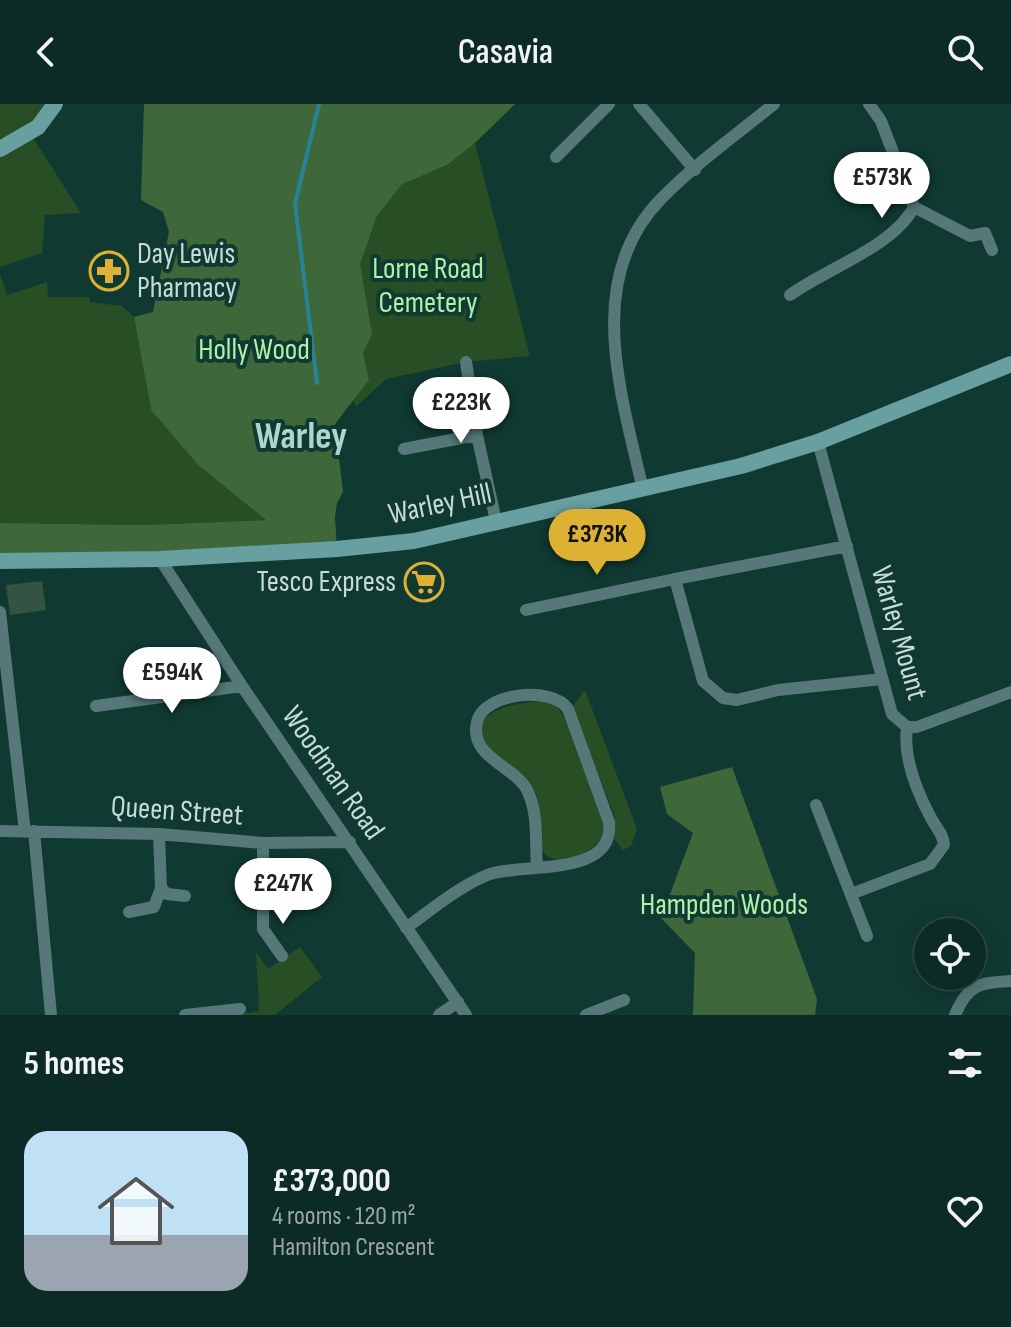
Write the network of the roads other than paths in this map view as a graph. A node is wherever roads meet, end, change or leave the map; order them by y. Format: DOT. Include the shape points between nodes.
graph roads {
  1 [pos="55,104"];
  2 [pos="609,104"];
  3 [pos="639,104"];
  4 [pos="774,104"];
  5 [pos="869,104"];
  6 [pos="0,149"];
  7 [pos="556,157"];
  8 [pos="695,170"];
  9 [pos="914,207"];
  10 [pos="992,250"];
  11 [pos="790,295"];
  12 [pos="466,362"];
  13 [pos="1011,364"];
  14 [pos="477,435"];
  15 [pos="818,442"];
  16 [pos="404,449"];
  17 [pos="643,490"];
  18 [pos="496,521"];
  19 [pos="847,546"];
  20 [pos="160,559"];
  21 [pos="0,561"];
  22 [pos="675,579"];
  23 [pos="526,610"];
  24 [pos="0,612"];
  25 [pos="882,679"];
  26 [pos="242,686"];
  27 [pos="1011,692"];
  28 [pos="723,698"];
  29 [pos="96,706"];
  30 [pos="720,713"];
  31 [pos="907,727"];
  32 [pos="816,805"];
  33 [pos="0,831"];
  34 [pos="29,831"];
  35 [pos="159,834"];
  36 [pos="350,842"];
  37 [pos="263,843"];
  38 [pos="537,868"];
  39 [pos="161,888"];
  40 [pos="851,894"];
  41 [pos="185,896"];
  42 [pos="129,912"];
  43 [pos="406,928"];
  44 [pos="867,936"];
  45 [pos="282,956"];
  46 [pos="1011,981"];
  47 [pos="624,1000"];
  48 [pos="458,1002"];
  49 [pos="240,1009"];
  50 [pos="51,1015"];
  51 [pos="185,1015"];
  52 [pos="439,1015"];
  53 [pos="466,1015"];
  54 [pos="586,1015"];
  55 [pos="955,1015"];
  1 -- 6 [label="main road" via="38,127"];
  2 -- 7 [label="street"];
  3 -- 8 [label="street"];
  4 -- 8 [label="street"];
  5 -- 9 [label="street" via="881,121"];
  8 -- 17 [label="street" via="660,200 633,239 612,316 615,361"];
  9 -- 10 [label="street" via="970,236 985,233"];
  9 -- 11 [label="street" via="894,234"];
  12 -- 14 [label="street"];
  13 -- 15 [label="main road, Warley Hill"];
  14 -- 16 [label="street"];
  14 -- 18 [label="street"];
  15 -- 17 [label="main road, Warley Hill"];
  15 -- 19 [label="street, Warley Mount"];
  17 -- 18 [label="main road, Warley Hill"];
  18 -- 20 [label="main road, Warley Hill" via="400,543"];
  19 -- 22 [label="street"];
  19 -- 25 [label="street, Warley Mount"];
  20 -- 21 [label="main road, Warley Hill"];
  20 -- 26 [label="street, Woodman Road"];
  22 -- 23 [label="street"];
  22 -- 28 [label="street" via="699,670 709,689"];
  24 -- 34 [label="street"];
  25 -- 28 [label="street"];
  25 -- 31 [label="street, Warley Mount" via="892,714"];
  26 -- 29 [label="street"];
  26 -- 36 [label="street, Woodman Road"];
  27 -- 31 [label="street, Warley Mount"];
  28 -- 30 [label="street"];
  31 -- 40 [label="street" via="910,767 944,845 930,864"];
  32 -- 40 [label="street"];
  33 -- 34 [label="street, Queen Street"];
  34 -- 35 [label="street, Queen Street"];
  34 -- 50 [label="street"];
  35 -- 37 [label="street, Queen Street"];
  35 -- 39 [label="street"];
  36 -- 37 [label="street, Queen Street"];
  36 -- 43 [label="street, Woodman Road"];
  37 -- 45 [label="street" via="263,929"];
  38 -- 38 [label="street" via="589,857 604,846 610,831 568,709 553,696 534,694 491,705 479,715 476,730 485,753 519,779 530,797"];
  38 -- 43 [label="street" via="488,874"];
  39 -- 41 [label="street"];
  39 -- 42 [label="street" via="154,907"];
  40 -- 44 [label="street"];
  43 -- 48 [label="street, Woodman Road"];
  46 -- 55 [label="street" via="970,989"];
  47 -- 54 [label="street"];
  48 -- 52 [label="street"];
  48 -- 53 [label="street, Woodman Road"];
  49 -- 51 [label="street"];
}
